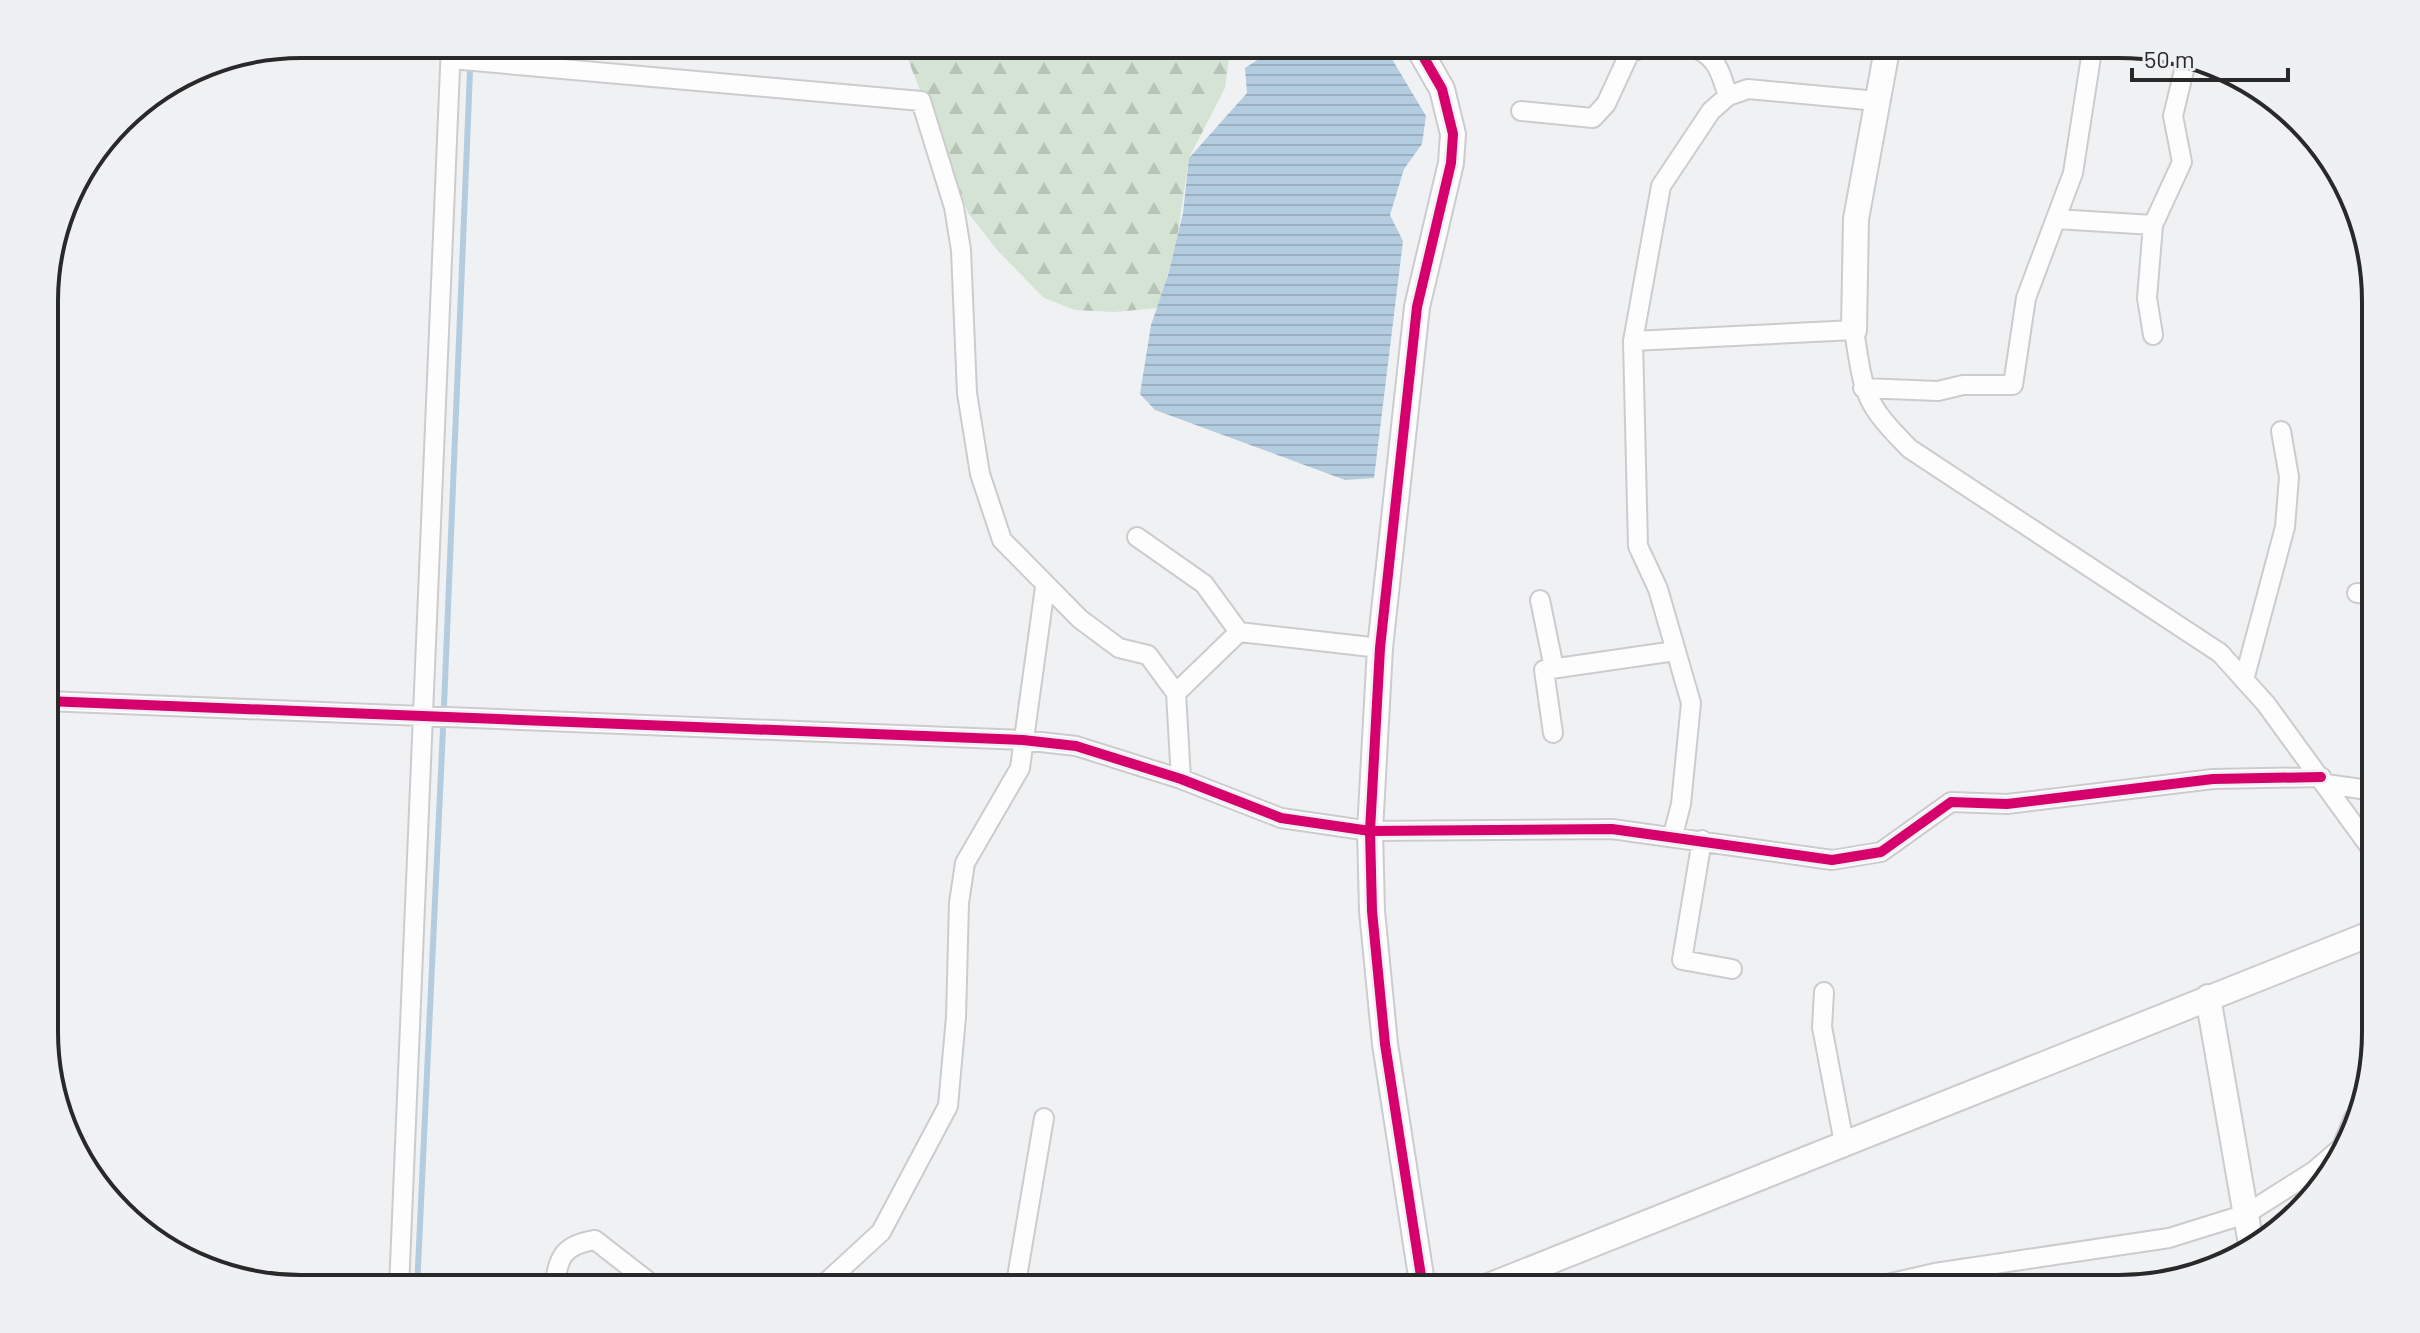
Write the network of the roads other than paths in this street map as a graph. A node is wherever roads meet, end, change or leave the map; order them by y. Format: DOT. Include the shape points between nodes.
graph roads {
  1 [pos="451,58"];
  2 [pos="509,58"];
  3 [pos="1424,58"];
  4 [pos="1626,58"];
  5 [pos="1709,58"];
  6 [pos="1885,58"];
  7 [pos="2091,58"];
  8 [pos="2185,67"];
  9 [pos="1728,96"];
  10 [pos="1877,101"];
  11 [pos="1521,111"];
  12 [pos="2056,219"];
  13 [pos="2153,225"];
  14 [pos="1854,330"];
  15 [pos="2153,335"];
  16 [pos="1633,341"];
  17 [pos="1863,388"];
  18 [pos="2281,431"];
  19 [pos="1137,537"];
  20 [pos="1045,587"];
  21 [pos="1540,600"];
  22 [pos="1239,632"];
  23 [pos="1380,648"];
  24 [pos="1675,651"];
  25 [pos="1554,668"];
  26 [pos="2244,680"];
  27 [pos="1176,693"];
  28 [pos="58,702"];
  29 [pos="422,717"];
  30 [pos="1553,733"];
  31 [pos="1023,740"];
  32 [pos="1181,779"];
  33 [pos="2324,781"];
  34 [pos="2361,788"];
  35 [pos="1370,831"];
  36 [pos="2361,834"];
  37 [pos="1673,835"];
  38 [pos="1702,840"];
  39 [pos="2361,937"];
  40 [pos="1732,969"];
  41 [pos="1824,992"];
  42 [pos="2208,997"];
  43 [pos="1044,1118"];
  44 [pos="1844,1143"];
  45 [pos="2322,1164"];
  46 [pos="2246,1214"];
  47 [pos="2250,1236"];
  48 [pos="1421,1274"];
  49 [pos="1517,1274"];
  50 [pos="1930,1274"];
  51 [pos="400,1275"];
  52 [pos="556,1275"];
  53 [pos="640,1275"];
  54 [pos="835,1275"];
  55 [pos="1017,1275"];
  1 -- 29 [label="street"];
  2 -- 20 [label="street" via="921,101 954,207 961,250 967,393 980,474 1002,540"];
  3 -- 23 [label="street" via="1442,89 1453,134 1451,163 1417,307"];
  4 -- 11 [label="street" via="1606,104 1593,118"];
  5 -- 9 [label="street"];
  6 -- 10 [label="street"];
  7 -- 12 [label="street" via="2073,173"];
  8 -- 13 [label="street" via="2173,116 2182,162"];
  9 -- 10 [label="street" via="1748,89"];
  9 -- 16 [label="street" via="1711,111 1661,186"];
  10 -- 14 [label="street" via="1856,219"];
  12 -- 13 [label="street"];
  12 -- 17 [label="street" via="2026,298 2013,385 1938,391"];
  13 -- 15 [label="street" via="2147,298"];
  14 -- 16 [label="street"];
  14 -- 17 [label="street"];
  16 -- 24 [label="street" via="1638,546 1658,589"];
  17 -- 26 [label="street" via="1877,416 1910,449 2220,653"];
  18 -- 26 [label="street" via="2289,477 2285,527"];
  19 -- 22 [label="street" via="1204,584"];
  20 -- 27 [label="street" via="1119,648 1148,655"];
  20 -- 31 [label="street"];
  21 -- 25 [label="street"];
  22 -- 23 [label="street"];
  22 -- 27 [label="street"];
  23 -- 35 [label="street"];
  24 -- 25 [label="street"];
  24 -- 37 [label="street" via="1691,703"];
  25 -- 30 [label="street" via="1544,670"];
  26 -- 33 [label="street"];
  27 -- 32 [label="street"];
  28 -- 29 [label="street"];
  29 -- 31 [label="street"];
  29 -- 51 [label="street"];
  31 -- 32 [label="street" via="1076,746"];
  31 -- 54 [label="street" via="1020,768 965,863 948,1106 881,1232"];
  32 -- 35 [label="street" via="1281,818"];
  33 -- 34 [label="street"];
  33 -- 36 [label="street"];
  33 -- 38 [label="street" via="2213,779 2007,804 1951,802 1881,852 1832,860"];
  35 -- 37 [label="street" via="1581,828"];
  35 -- 48 [label="street" via="1385,1044"];
  37 -- 38 [label="street"];
  38 -- 40 [label="street" via="1682,960"];
  39 -- 42 [label="street"];
  41 -- 44 [label="street" via="1822,1027"];
  42 -- 44 [label="street"];
  42 -- 46 [label="street"];
  43 -- 55 [label="street"];
  44 -- 49 [label="street"];
  45 -- 46 [label="street"];
  46 -- 47 [label="street"];
  46 -- 50 [label="street" via="2169,1238"];
  52 -- 53 [label="street" via="575,1243 595,1240"];
}
